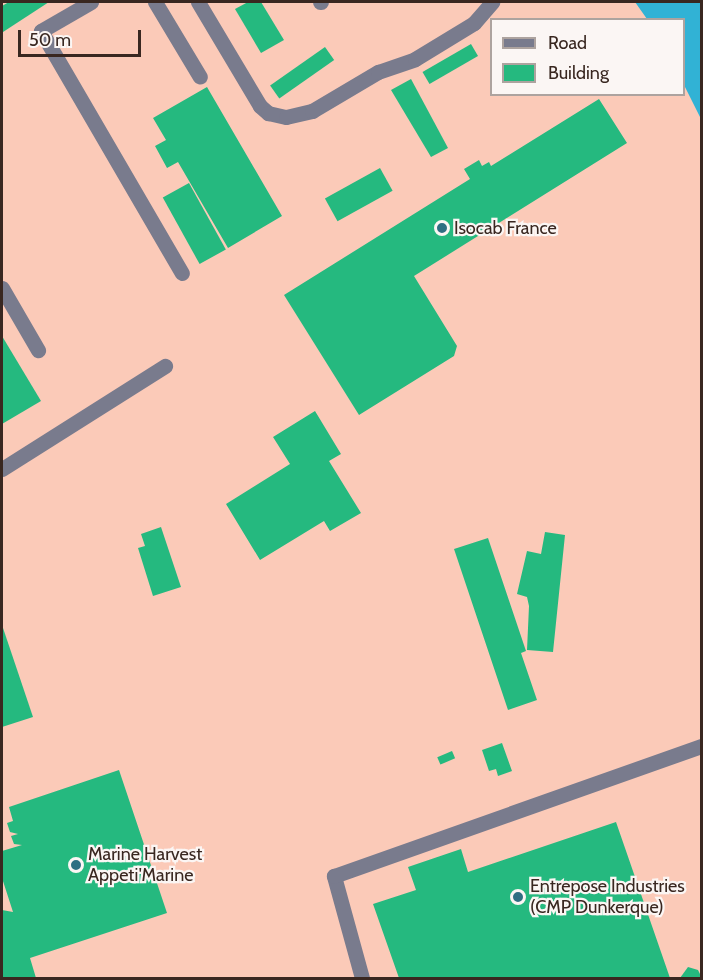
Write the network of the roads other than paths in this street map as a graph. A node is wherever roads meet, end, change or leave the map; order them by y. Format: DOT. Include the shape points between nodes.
graph roads {
  1 [pos="91,2"];
  2 [pos="155,2"];
  3 [pos="198,2"];
  4 [pos="492,2"];
  5 [pos="200,77"];
  6 [pos="182,273"];
  7 [pos="2,288"];
  8 [pos="38,350"];
  9 [pos="165,366"];
  10 [pos="2,468"];
  11 [pos="702,746"];
  12 [pos="362,978"];
  1 -- 6 [label="lane" via="40,31"];
  2 -- 5 [label="lane"];
  3 -- 4 [label="lane" via="260,106 273,115 286,117 312,111 373,75 415,59 474,23"];
  7 -- 8 [label="lane"];
  9 -- 10 [label="lane"];
  11 -- 12 [label="lane" via="334,876"];
}
